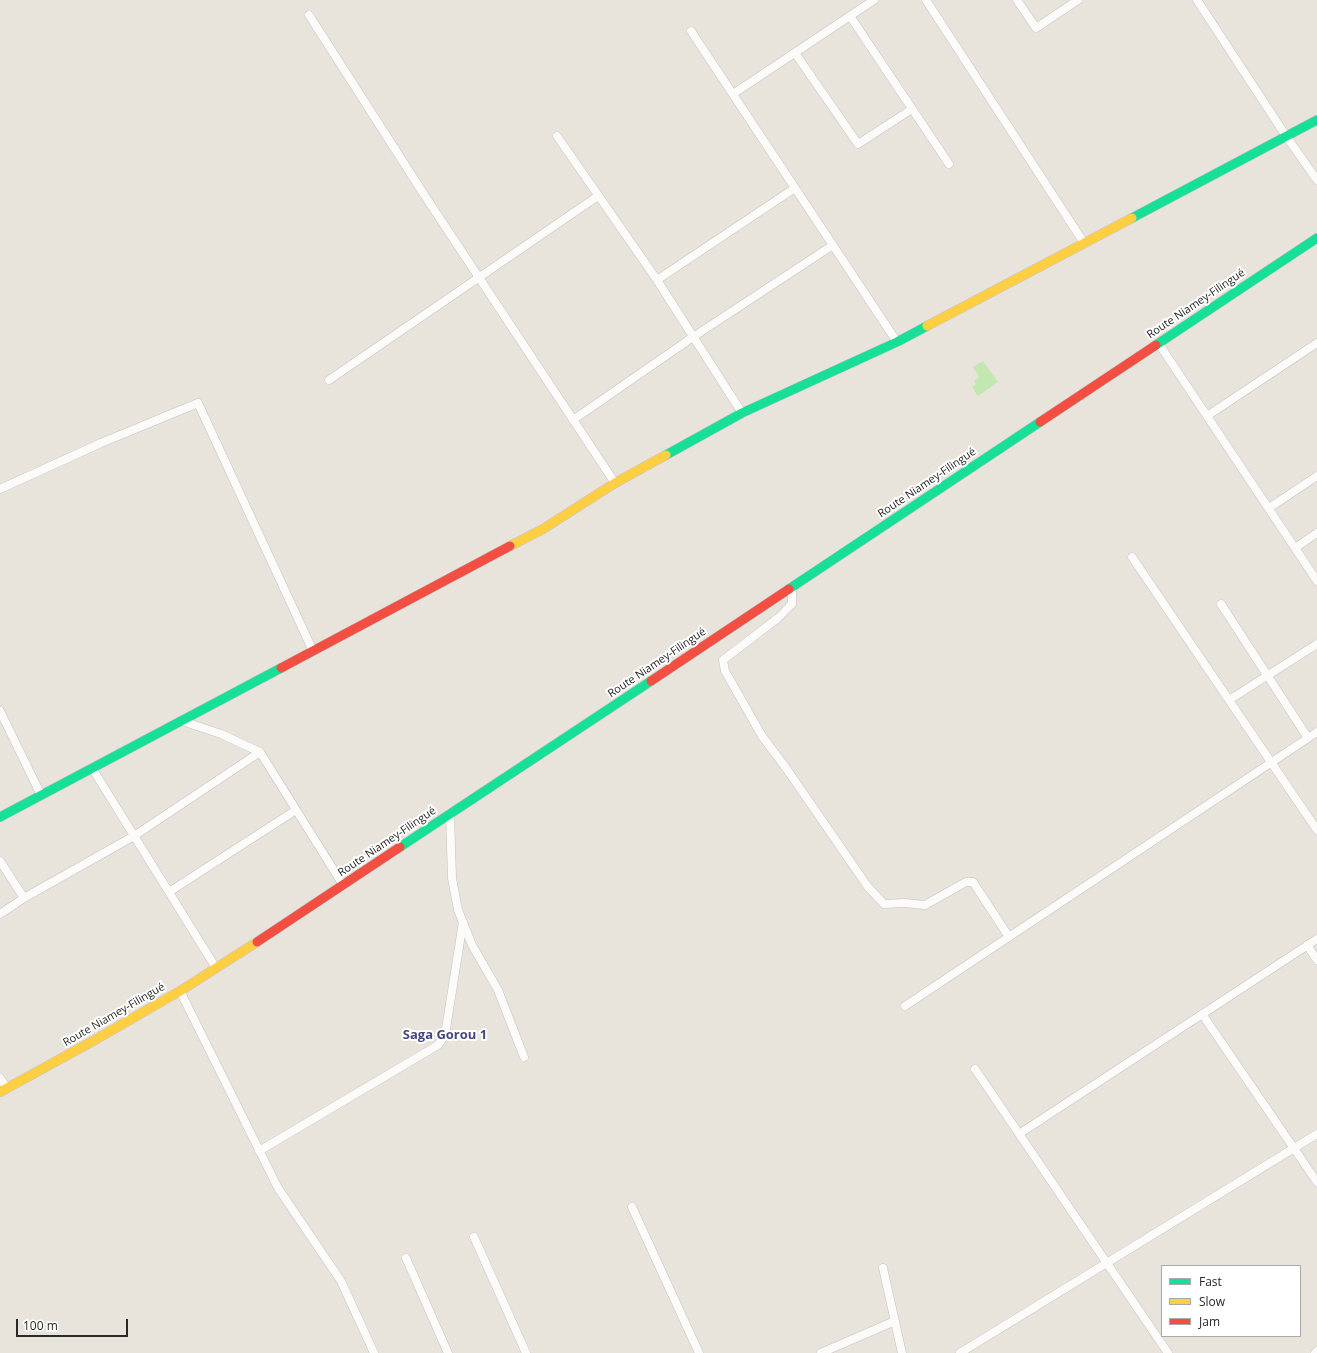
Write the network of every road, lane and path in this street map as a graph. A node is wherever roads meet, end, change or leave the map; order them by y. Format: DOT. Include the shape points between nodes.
graph roads {
  1 [pos="874,0"];
  2 [pos="926,0"];
  3 [pos="1016,0"];
  4 [pos="1078,0"];
  5 [pos="1198,1"];
  6 [pos="309,15"];
  7 [pos="850,16"];
  8 [pos="692,31"];
  9 [pos="795,53"];
  10 [pos="733,94"];
  11 [pos="912,109"];
  12 [pos="1317,120"];
  13 [pos="557,136"];
  14 [pos="1286,136"];
  15 [pos="949,164"];
  16 [pos="1317,180"];
  17 [pos="795,188"];
  18 [pos="598,196"];
  19 [pos="1317,238"];
  20 [pos="1084,243"];
  21 [pos="833,245"];
  22 [pos="479,277"];
  23 [pos="657,280"];
  24 [pos="693,337"];
  25 [pos="897,342"];
  26 [pos="1317,343"];
  27 [pos="1159,344"];
  28 [pos="329,380"];
  29 [pos="742,413"];
  30 [pos="1207,416"];
  31 [pos="573,420"];
  32 [pos="1317,476"];
  33 [pos="615,483"];
  34 [pos="0,489"];
  35 [pos="1269,508"];
  36 [pos="1317,533"];
  37 [pos="1295,548"];
  38 [pos="1132,557"];
  39 [pos="1317,581"];
  40 [pos="792,587"];
  41 [pos="1220,604"];
  42 [pos="1317,644"];
  43 [pos="313,651"];
  44 [pos="1267,676"];
  45 [pos="1229,700"];
  46 [pos="0,711"];
  47 [pos="182,721"];
  48 [pos="1317,732"];
  49 [pos="1308,738"];
  50 [pos="260,752"];
  51 [pos="1271,762"];
  52 [pos="92,768"];
  53 [pos="41,795"];
  54 [pos="296,810"];
  55 [pos="450,814"];
  56 [pos="0,817"];
  57 [pos="1317,830"];
  58 [pos="134,836"];
  59 [pos="0,862"];
  60 [pos="343,885"];
  61 [pos="169,892"];
  62 [pos="24,898"];
  63 [pos="0,914"];
  64 [pos="462,922"];
  65 [pos="1009,937"];
  66 [pos="1317,939"];
  67 [pos="1307,945"];
  68 [pos="1317,960"];
  69 [pos="216,968"];
  70 [pos="180,991"];
  71 [pos="905,1006"];
  72 [pos="1202,1014"];
  73 [pos="524,1057"];
  74 [pos="976,1069"];
  75 [pos="0,1078"];
  76 [pos="3,1090"];
  77 [pos="1019,1134"];
  78 [pos="1317,1134"];
  79 [pos="1294,1148"];
  80 [pos="259,1151"];
  81 [pos="1317,1182"];
  82 [pos="632,1207"];
  83 [pos="474,1237"];
  84 [pos="406,1258"];
  85 [pos="1107,1263"];
  86 [pos="883,1268"];
  87 [pos="895,1321"];
  88 [pos="374,1353"];
  89 [pos="448,1353"];
  90 [pos="526,1353"];
  91 [pos="699,1353"];
  92 [pos="821,1353"];
  93 [pos="902,1353"];
  94 [pos="960,1353"];
  95 [pos="1168,1353"];
  1 -- 7 [label="street"];
  2 -- 20 [label="street"];
  3 -- 4 [label="street" via="1036,28"];
  5 -- 14 [label="street"];
  6 -- 22 [label="street"];
  7 -- 9 [label="street"];
  7 -- 11 [label="street"];
  8 -- 10 [label="street"];
  9 -- 10 [label="street"];
  9 -- 11 [label="street" via="858,144"];
  10 -- 17 [label="street"];
  11 -- 15 [label="street"];
  12 -- 14 [label="main road"];
  13 -- 18 [label="street"];
  14 -- 16 [label="street"];
  14 -- 20 [label="main road"];
  17 -- 21 [label="street"];
  17 -- 23 [label="street"];
  18 -- 22 [label="street"];
  18 -- 23 [label="street"];
  19 -- 27 [label="main road, Route Niamey-Filingué"];
  20 -- 25 [label="main road"];
  21 -- 24 [label="street"];
  21 -- 25 [label="street"];
  22 -- 28 [label="street"];
  22 -- 31 [label="street"];
  23 -- 24 [label="street"];
  24 -- 29 [label="street"];
  24 -- 31 [label="street"];
  25 -- 29 [label="main road"];
  26 -- 30 [label="street"];
  27 -- 30 [label="street"];
  27 -- 40 [label="main road, Route Niamey-Filingué"];
  29 -- 33 [label="main road"];
  30 -- 35 [label="street"];
  31 -- 33 [label="street"];
  32 -- 35 [label="street"];
  33 -- 43 [label="main road" via="544,529"];
  34 -- 43 [label="street" via="198,403"];
  35 -- 37 [label="street"];
  36 -- 37 [label="street"];
  37 -- 39 [label="street"];
  38 -- 45 [label="street"];
  40 -- 55 [label="main road, Route Niamey-Filingué"];
  40 -- 65 [label="street" via="792,604 724,660 725,671 762,736 868,887 884,904 925,905 966,882 973,882"];
  41 -- 44 [label="street"];
  42 -- 44 [label="street"];
  43 -- 47 [label="main road"];
  44 -- 45 [label="street"];
  44 -- 49 [label="street"];
  45 -- 51 [label="street"];
  46 -- 53 [label="street"];
  47 -- 50 [label="street" via="221,734"];
  47 -- 52 [label="main road"];
  48 -- 49 [label="street"];
  49 -- 51 [label="street"];
  50 -- 54 [label="street"];
  50 -- 58 [label="street"];
  51 -- 57 [label="street"];
  51 -- 65 [label="street"];
  52 -- 53 [label="main road"];
  52 -- 58 [label="street"];
  53 -- 56 [label="main road"];
  54 -- 60 [label="street"];
  54 -- 61 [label="street"];
  55 -- 60 [label="main road, Route Niamey-Filingué"];
  55 -- 64 [label="street" via="452,878"];
  58 -- 61 [label="street"];
  58 -- 62 [label="street"];
  59 -- 62 [label="street"];
  60 -- 69 [label="main road, Route Niamey-Filingué"];
  61 -- 69 [label="street"];
  62 -- 63 [label="street"];
  64 -- 73 [label="street" via="498,990"];
  64 -- 80 [label="street" via="445,1035 438,1045"];
  65 -- 71 [label="street"];
  66 -- 67 [label="street"];
  67 -- 68 [label="street"];
  67 -- 72 [label="street"];
  69 -- 70 [label="main road, Route Niamey-Filingué"];
  70 -- 76 [label="main road, Route Niamey-Filingué"];
  70 -- 80 [label="street"];
  72 -- 77 [label="street"];
  72 -- 79 [label="street"];
  74 -- 77 [label="street"];
  75 -- 76 [label="street"];
  77 -- 85 [label="street"];
  78 -- 79 [label="street"];
  79 -- 81 [label="street"];
  79 -- 85 [label="street"];
  80 -- 88 [label="street" via="278,1188 341,1281"];
  82 -- 91 [label="street"];
  83 -- 90 [label="street"];
  84 -- 89 [label="street"];
  85 -- 94 [label="street"];
  85 -- 95 [label="street"];
  86 -- 87 [label="street"];
  87 -- 92 [label="street"];
  87 -- 93 [label="street"];
}
